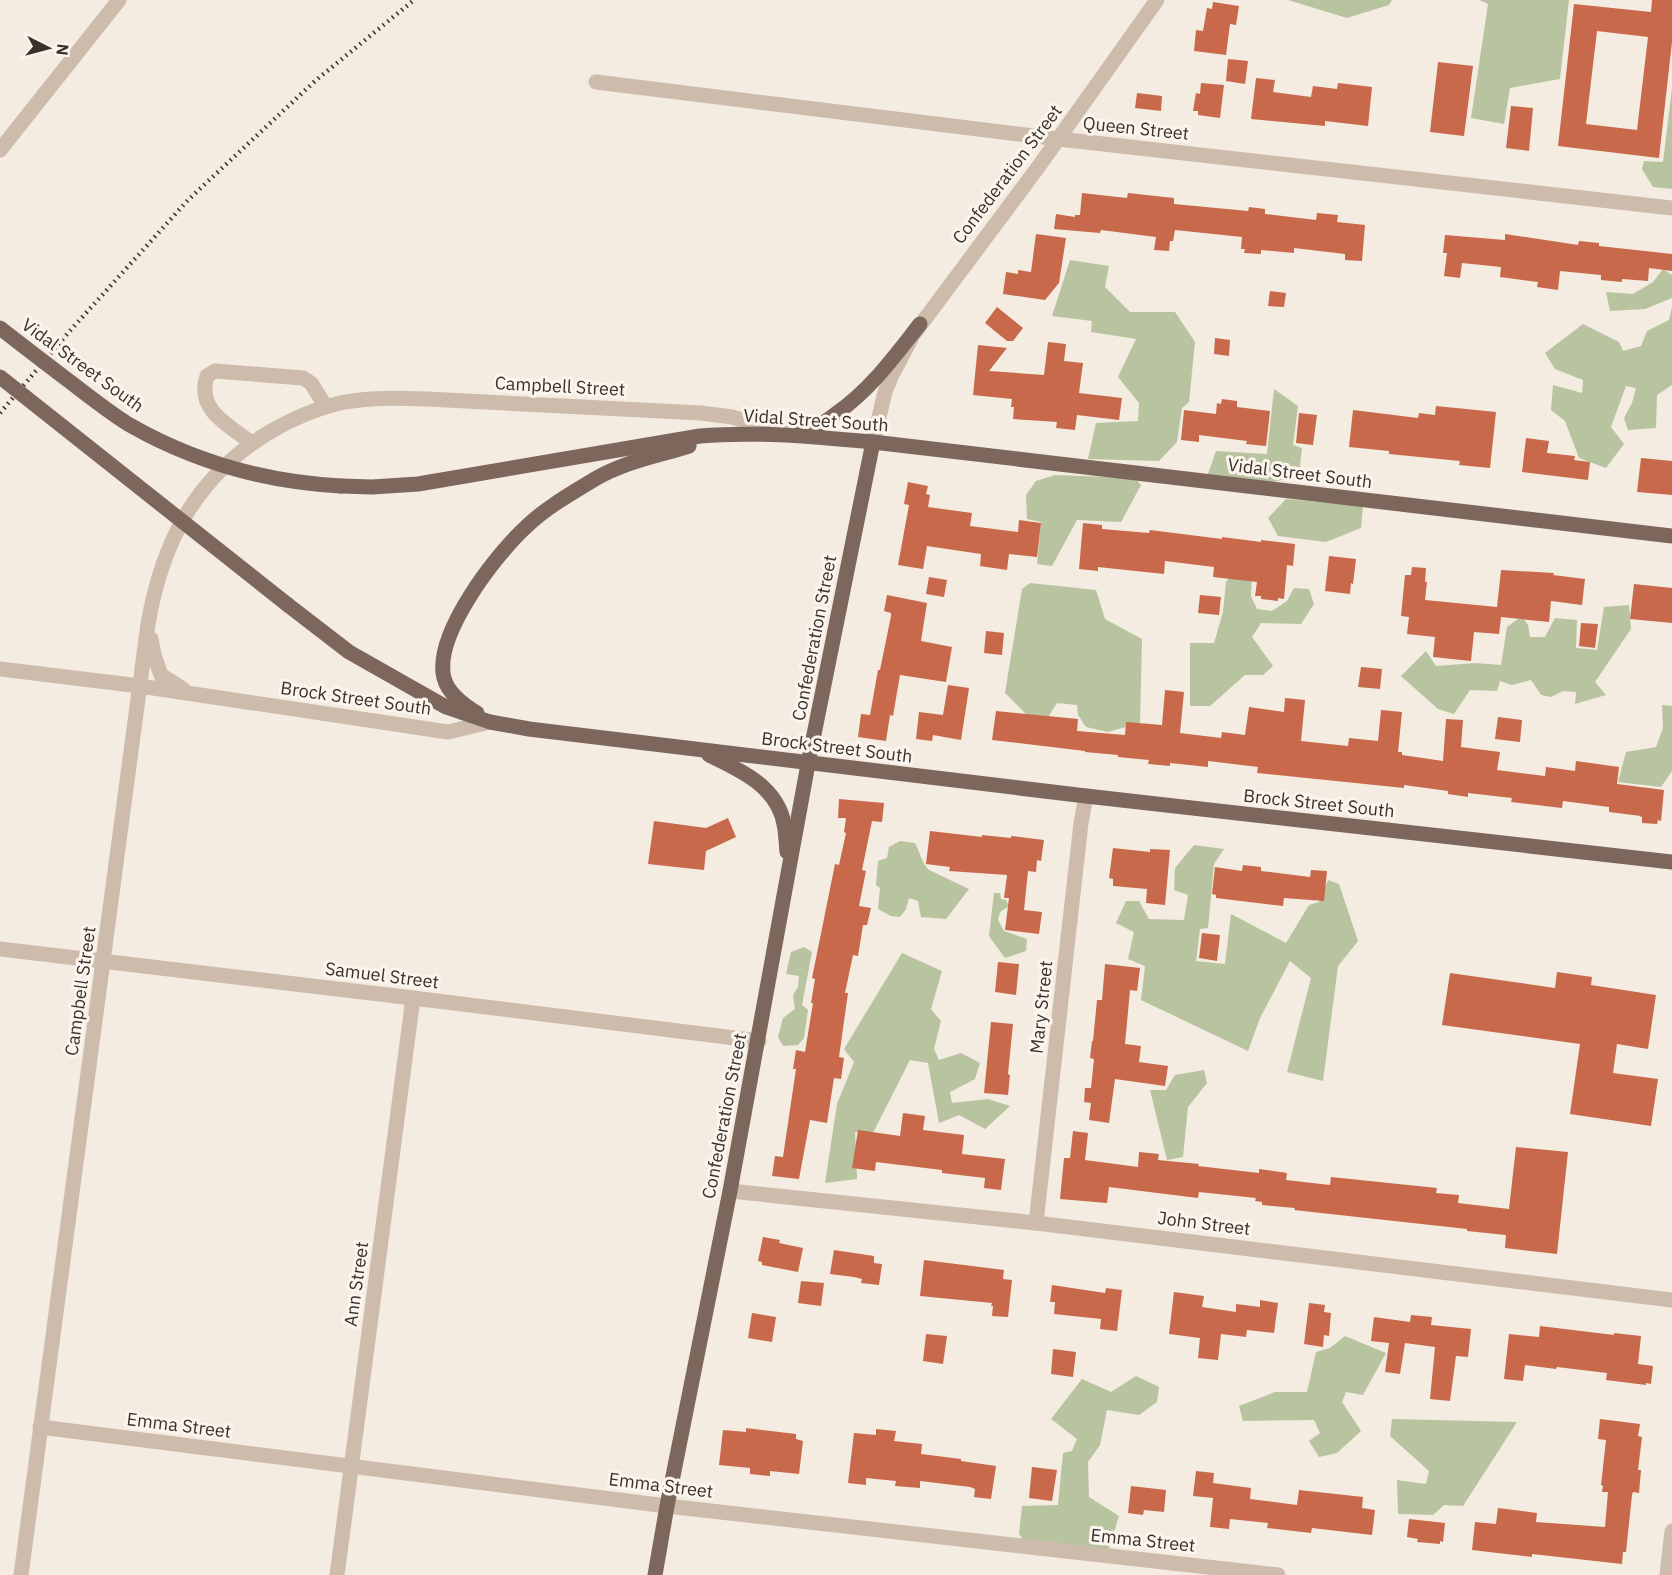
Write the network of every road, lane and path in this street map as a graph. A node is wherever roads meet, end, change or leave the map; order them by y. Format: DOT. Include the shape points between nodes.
graph roads {
  1 [pos="119,0"];
  2 [pos="1157,0"];
  3 [pos="596,82"];
  4 [pos="1059,139"];
  5 [pos="0,150"];
  6 [pos="1672,208"];
  7 [pos="920,324"];
  8 [pos="0,328"];
  9 [pos="0,377"];
  10 [pos="326,407"];
  11 [pos="729,433"];
  12 [pos="790,435"];
  13 [pos="873,442"];
  14 [pos="252,443"];
  15 [pos="1672,536"];
  16 [pos="148,624"];
  17 [pos="0,669"];
  18 [pos="140,686"];
  19 [pos="191,693"];
  20 [pos="490,722"];
  21 [pos="697,749"];
  22 [pos="808,764"];
  23 [pos="1086,796"];
  24 [pos="1672,861"];
  25 [pos="787,882"];
  26 [pos="0,950"];
  27 [pos="104,963"];
  28 [pos="413,998"];
  29 [pos="759,1041"];
  30 [pos="730,1191"];
  31 [pos="1036,1223"];
  32 [pos="1672,1300"];
  33 [pos="40,1427"];
  34 [pos="351,1466"];
  35 [pos="667,1506"];
  36 [pos="1672,1531"];
  37 [pos="21,1575"];
  38 [pos="337,1575"];
  39 [pos="655,1575"];
  40 [pos="1278,1575"];
  41 [pos="1667,1575"];
  1 -- 5 [label="street"];
  2 -- 4 [label="street, Confederation Street"];
  3 -- 4 [label="street, Queen Street"];
  4 -- 6 [label="street, Queen Street"];
  4 -- 7 [label="street, Confederation Street"];
  7 -- 12 [label="main road" via="878,377 850,404 813,430"];
  7 -- 13 [label="street, Confederation Street" via="885,392"];
  8 -- 11 [label="main road, Vidal Street South, bridge" via="104,408 183,451 244,472 322,485 418,484"];
  9 -- 20 [label="main road, bridge" via="349,652 446,707"];
  10 -- 12 [label="street, Campbell Street" via="353,401 416,398 701,413 732,417"];
  10 -- 14 [label="street, Campbell Street" via="286,423"];
  10 -- 14 [label="street" via="311,383 303,378 215,371 207,376 203,386 205,399 213,413"];
  11 -- 12 [label="main road, Vidal Street South"];
  11 -- 20 [label="main road" via="635,461 596,478 528,524 501,552 459,616 443,666 450,691"];
  12 -- 13 [label="main road, Vidal Street South"];
  13 -- 15 [label="main road, Vidal Street South"];
  13 -- 22 [label="main road, Confederation Street"];
  14 -- 16 [label="street, Campbell Street" via="214,475 188,510 167,552"];
  16 -- 18 [label="street, Campbell Street"];
  16 -- 19 [label="street" via="161,675"];
  17 -- 18 [label="street, Brock Street South"];
  18 -- 19 [label="street, Brock Street South"];
  18 -- 27 [label="street, Campbell Street"];
  19 -- 20 [label="street, Brock Street South" via="448,732"];
  20 -- 21 [label="main road, Brock Street South"];
  21 -- 22 [label="main road, Brock Street South"];
  21 -- 25 [label="main road" via="736,768 772,796 784,823"];
  22 -- 23 [label="main road, Brock Street South"];
  22 -- 25 [label="main road, Confederation Street"];
  23 -- 24 [label="main road, Brock Street South"];
  23 -- 31 [label="street, Mary Street"];
  25 -- 29 [label="main road, Confederation Street"];
  26 -- 27 [label="street, Samuel Street"];
  27 -- 28 [label="street, Samuel Street"];
  27 -- 33 [label="street, Campbell Street"];
  28 -- 29 [label="street, Samuel Street"];
  28 -- 34 [label="street, Ann Street"];
  29 -- 30 [label="main road, Confederation Street"];
  30 -- 31 [label="street, John Street"];
  30 -- 35 [label="main road, Confederation Street"];
  31 -- 32 [label="street, John Street"];
  33 -- 34 [label="street, Emma Street"];
  33 -- 37 [label="street, Campbell Street"];
  34 -- 35 [label="street, Emma Street"];
  34 -- 38 [label="street, Ann Street"];
  35 -- 39 [label="main road, Confederation Street"];
  35 -- 40 [label="street, Emma Street"];
  36 -- 41 [label="street"];
}
